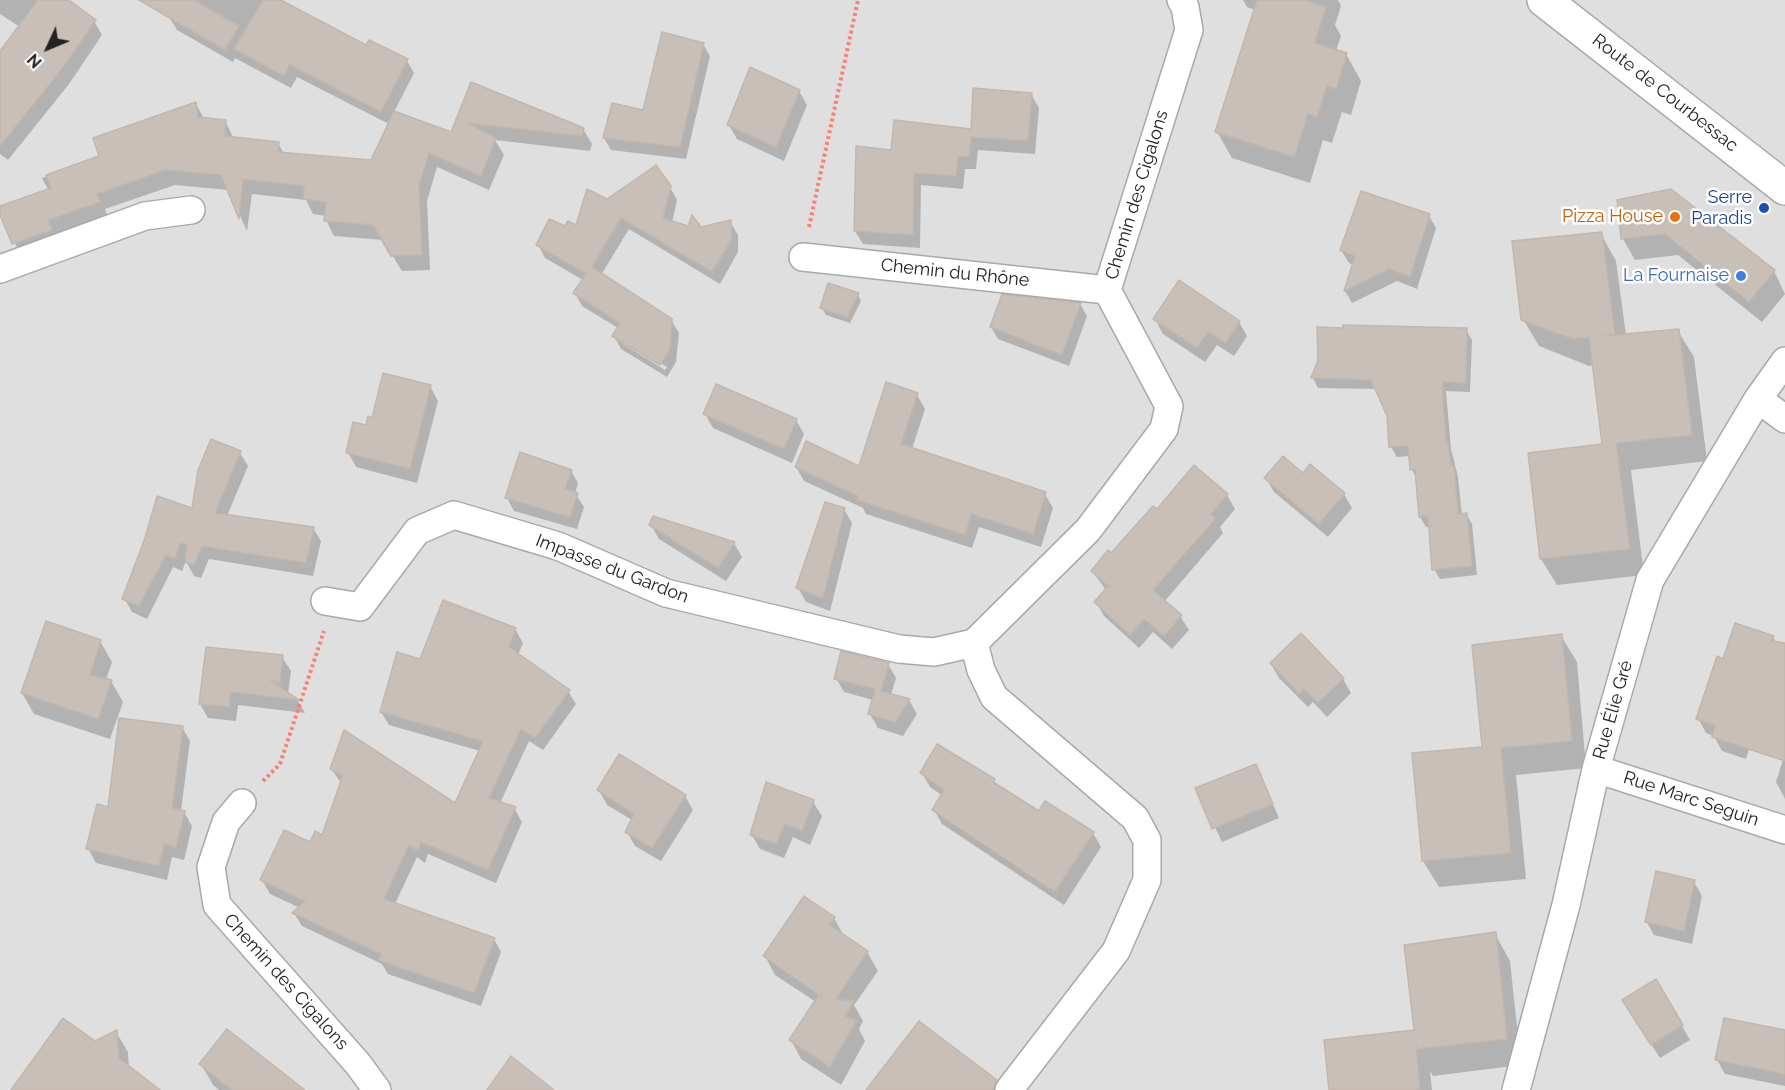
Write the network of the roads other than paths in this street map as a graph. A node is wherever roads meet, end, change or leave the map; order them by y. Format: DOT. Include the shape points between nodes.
graph roads {
  1 [pos="1181,0"];
  2 [pos="1544,0"];
  3 [pos="1785,188"];
  4 [pos="190,210"];
  5 [pos="803,257"];
  6 [pos="0,269"];
  7 [pos="1107,290"];
  8 [pos="1785,360"];
  9 [pos="1758,399"];
  10 [pos="1785,419"];
  11 [pos="325,601"];
  12 [pos="974,643"];
  13 [pos="1596,769"];
  14 [pos="242,803"];
  15 [pos="1785,830"];
  16 [pos="377,1090"];
  17 [pos="1008,1090"];
  18 [pos="1515,1090"];
  1 -- 7 [label="street, Chemin des Cigalons" via="1189,30"];
  2 -- 3 [label="street, Route de Courbessac"];
  4 -- 6 [label="street" via="145,216"];
  5 -- 7 [label="street, Chemin du Rhône"];
  7 -- 12 [label="street, Chemin des Cigalons" via="1169,406 1164,429 1088,530"];
  8 -- 9 [label="street, Rue Élie Gré"];
  9 -- 10 [label="street"];
  9 -- 13 [label="street, Rue Élie Gré" via="1650,580"];
  11 -- 12 [label="street, Impasse du Gardon" via="360,607 417,531 454,515 558,546 666,593 899,649 934,652"];
  12 -- 17 [label="street" via="994,697 1135,818 1147,840 1147,880 1116,951"];
  13 -- 15 [label="street, Rue Marc Seguin"];
  13 -- 18 [label="street, Rue Élie Gré" via="1566,905"];
  14 -- 16 [label="street, Chemin des Cigalons" via="226,822 210,867 217,905"];
}
